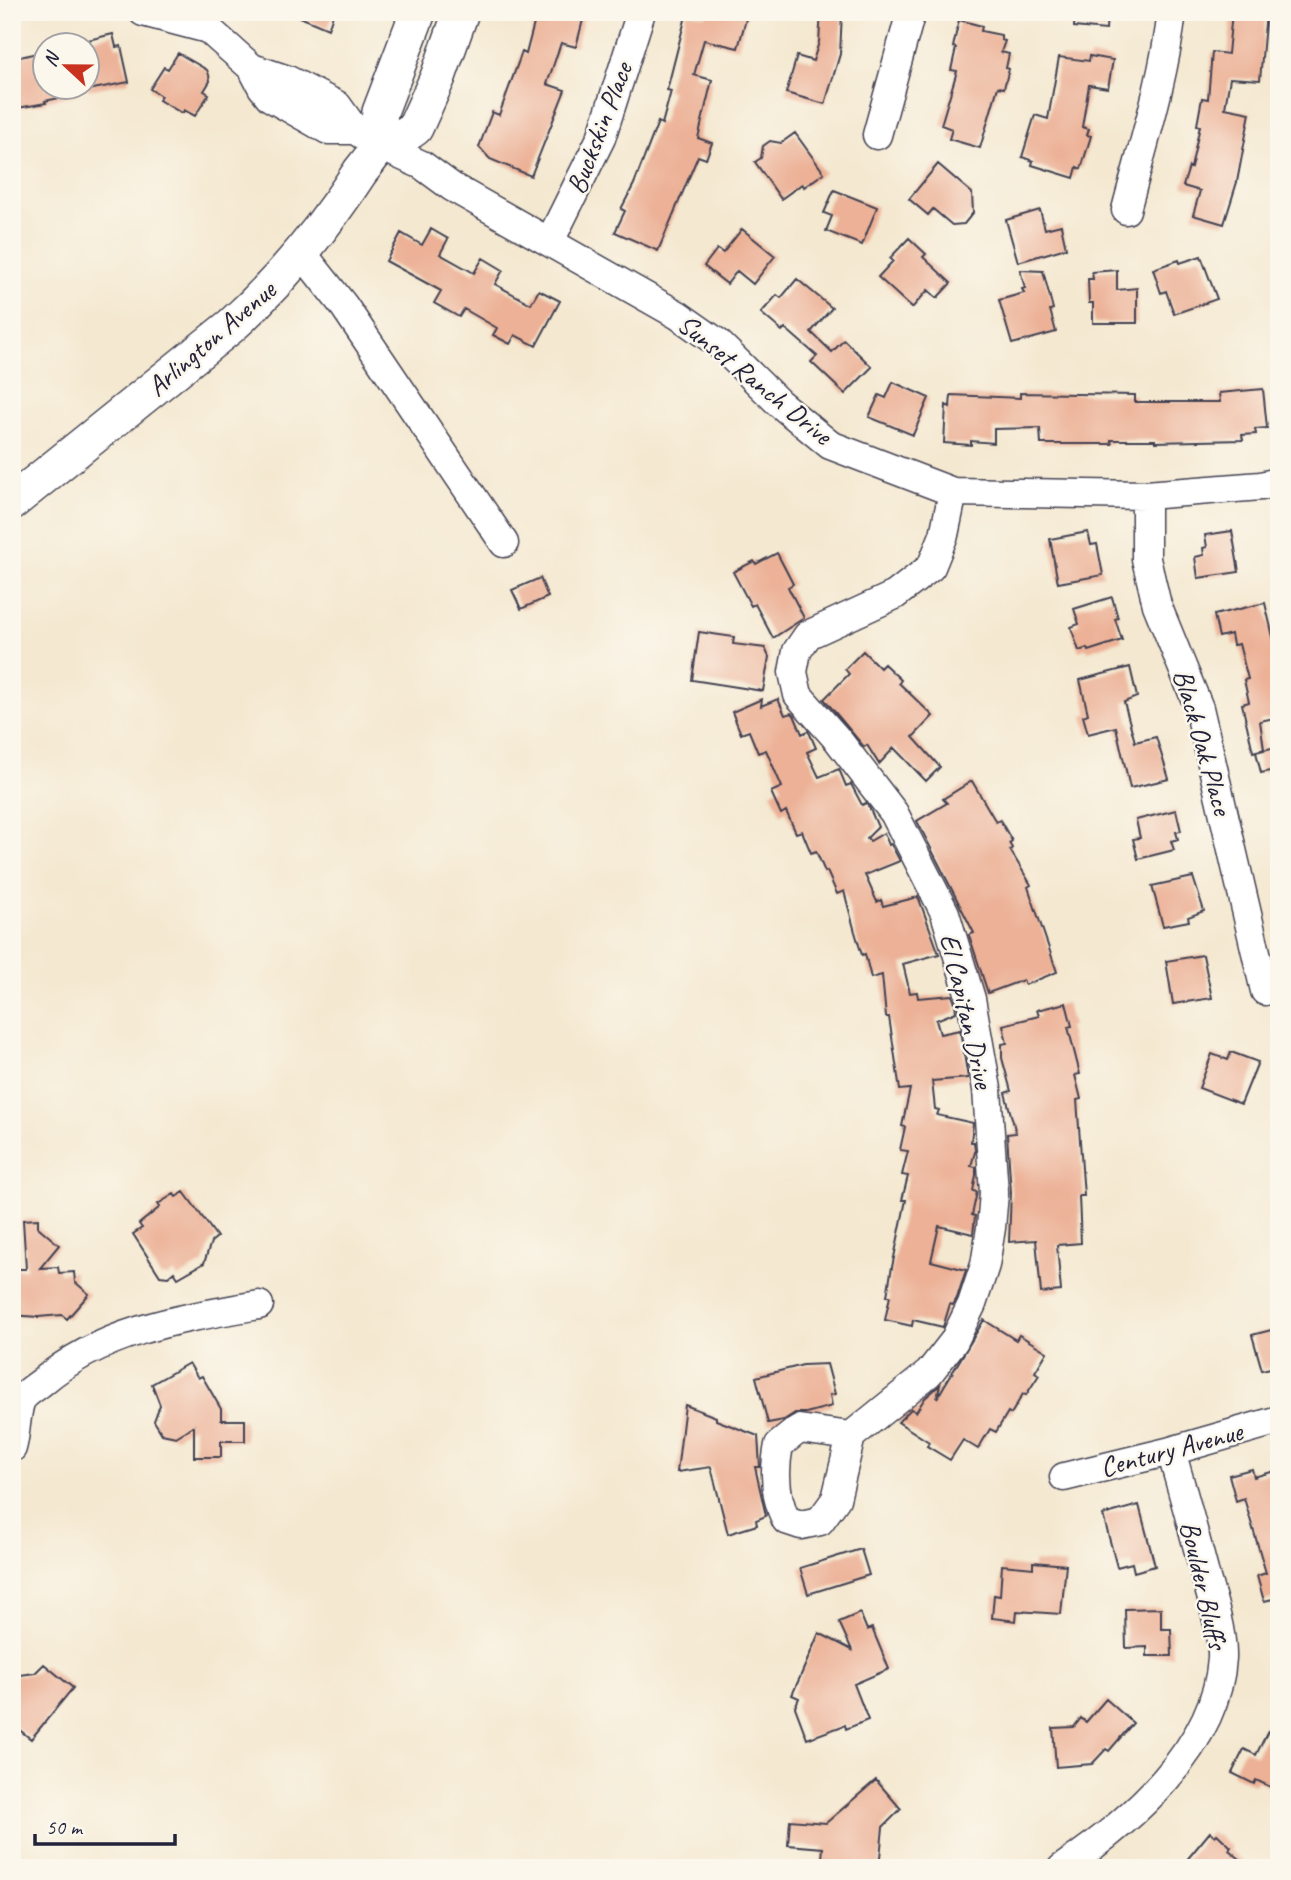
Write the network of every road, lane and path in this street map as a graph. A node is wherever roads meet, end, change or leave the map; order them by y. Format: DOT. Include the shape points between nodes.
graph roads {
  1 [pos="143,12"];
  2 [pos="418,12"];
  3 [pos="461,12"];
  4 [pos="641,12"];
  5 [pos="911,12"];
  6 [pos="1172,12"];
  7 [pos="215,21"];
  8 [pos="877,135"];
  9 [pos="367,137"];
  10 [pos="1126,210"];
  11 [pos="550,241"];
  12 [pos="302,253"];
  13 [pos="1279,482"];
  14 [pos="953,492"];
  15 [pos="1146,495"];
  16 [pos="12,502"];
  17 [pos="504,543"];
  18 [pos="1265,991"];
  19 [pos="259,1305"];
  20 [pos="1279,1420"];
  21 [pos="851,1436"];
  22 [pos="12,1448"];
  23 [pos="1171,1451"];
  24 [pos="1063,1477"];
  25 [pos="1062,1868"];
  1 -- 7 [label="street, Sunset Ranch Drive"];
  2 -- 9 [label="main road, Arlington Avenue" via="378,125"];
  3 -- 9 [label="main road" via="415,128 402,137"];
  4 -- 11 [label="street, Buckskin Place" via="601,138"];
  5 -- 8 [label="street"];
  6 -- 10 [label="street"];
  7 -- 9 [label="street, Sunset Ranch Drive" via="275,101 328,130"];
  9 -- 11 [label="street, Sunset Ranch Drive"];
  9 -- 12 [label="main road, Arlington Avenue" via="345,198"];
  11 -- 14 [label="street, Sunset Ranch Drive" via="645,294 708,336 830,444"];
  12 -- 16 [label="main road, Arlington Avenue" via="232,326"];
  12 -- 17 [label="street" via="344,306"];
  13 -- 15 [label="street, Sunset Ranch Drive"];
  14 -- 15 [label="street, Sunset Ranch Drive"];
  14 -- 21 [label="street, El Capitan Drive" via="931,567 895,595 808,635 797,651 793,672 798,695 894,813 945,914 971,999 987,1089 994,1193 985,1265 972,1304 954,1341 929,1373"];
  15 -- 18 [label="street, Black Oak Place" via="1146,559 1157,606 1199,708"];
  19 -- 22 [label="street" via="125,1334 73,1360 22,1399"];
  20 -- 23 [label="street, Century Avenue"];
  23 -- 24 [label="street, Century Avenue"];
  23 -- 25 [label="street, Boulder Bluffs" via="1215,1611 1222,1658 1212,1707 1187,1750 1146,1802"];
}
